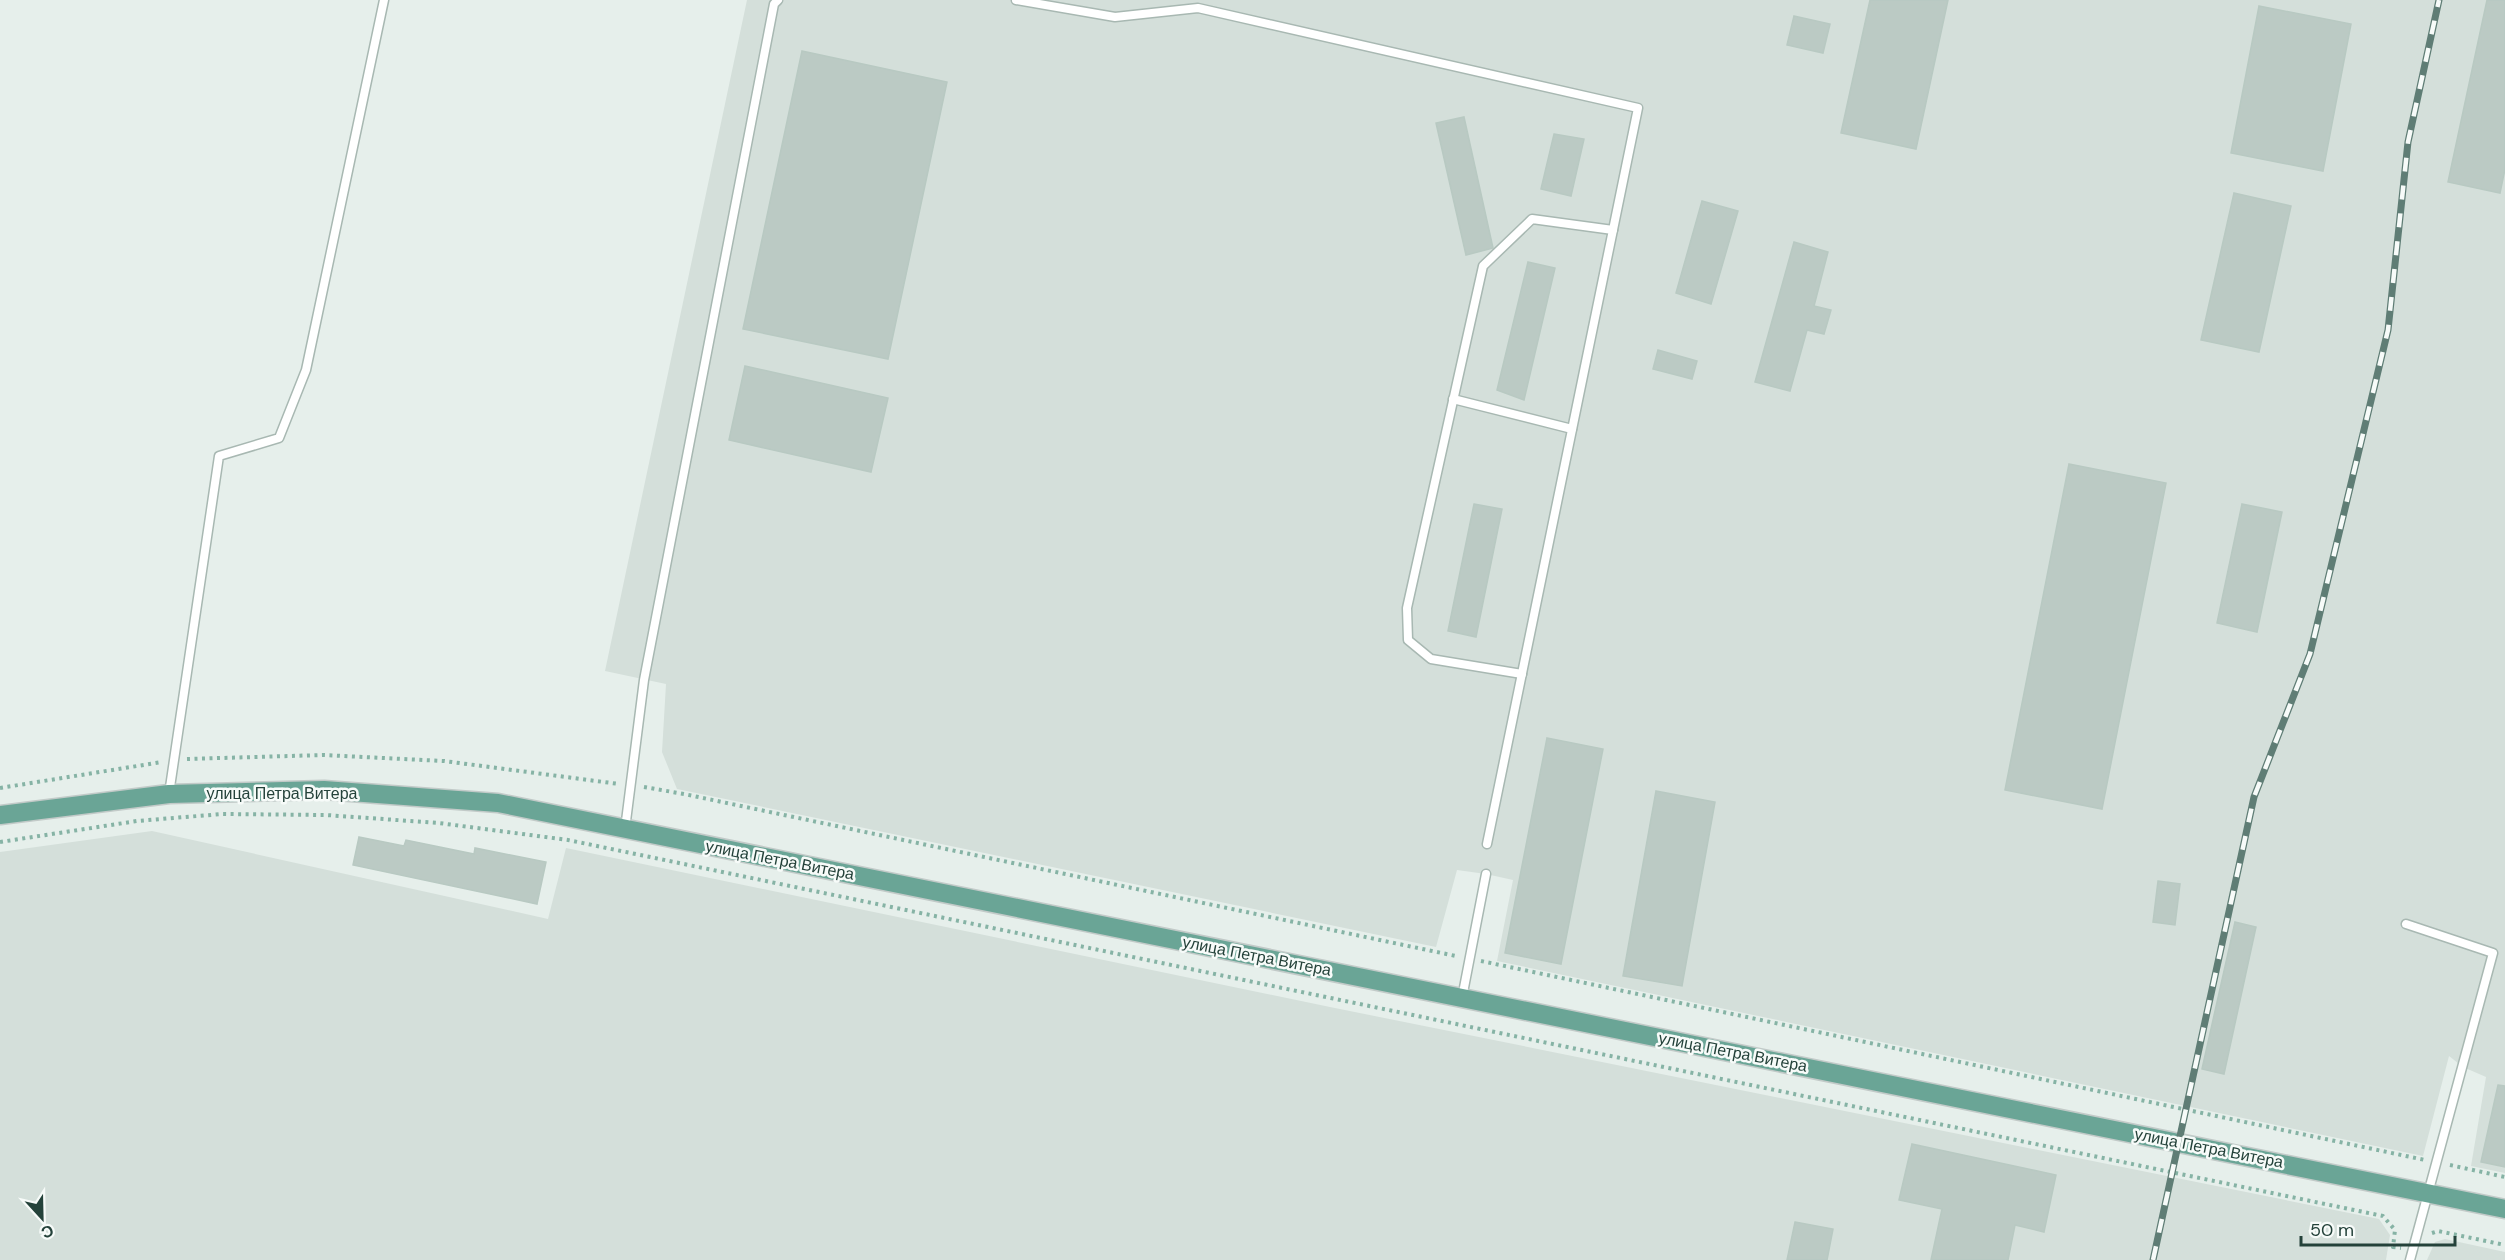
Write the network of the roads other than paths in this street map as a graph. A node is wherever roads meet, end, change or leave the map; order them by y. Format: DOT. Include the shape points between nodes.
graph roads {
  1 [pos="384,0"];
  2 [pos="778,0"];
  3 [pos="1016,0"];
  4 [pos="1613,230"];
  5 [pos="1453,399"];
  6 [pos="1572,429"];
  7 [pos="1522,674"];
  8 [pos="169,794"];
  9 [pos="0,815"];
  10 [pos="625,829"];
  11 [pos="1487,844"];
  12 [pos="1486,874"];
  13 [pos="2406,924"];
  14 [pos="1462,998"];
  15 [pos="2427,1193"];
  16 [pos="2505,1209"];
  17 [pos="2411,1255"];
  1 -- 8 [label="lane" via="306,370 279,438 219,456"];
  2 -- 10 [label="lane" via="774,4 647,668"];
  3 -- 4 [label="lane" via="1115,17 1198,8 1638,108"];
  4 -- 5 [label="lane" via="1532,219 1483,266"];
  4 -- 6 [label="lane"];
  5 -- 6 [label="lane"];
  5 -- 7 [label="lane" via="1407,608 1408,640 1431,660"];
  6 -- 7 [label="lane"];
  7 -- 11 [label="lane"];
  8 -- 9 [label="main road, улица Петра Витера"];
  8 -- 10 [label="main road, улица Петра Витера" via="324,790 498,803"];
  10 -- 14 [label="main road, улица Петра Витера"];
  12 -- 14 [label="lane"];
  13 -- 15 [label="lane" via="2493,952"];
  14 -- 15 [label="main road, улица Петра Витера"];
  15 -- 16 [label="main road, улица Петра Витера"];
  15 -- 17 [label="lane"];
}
